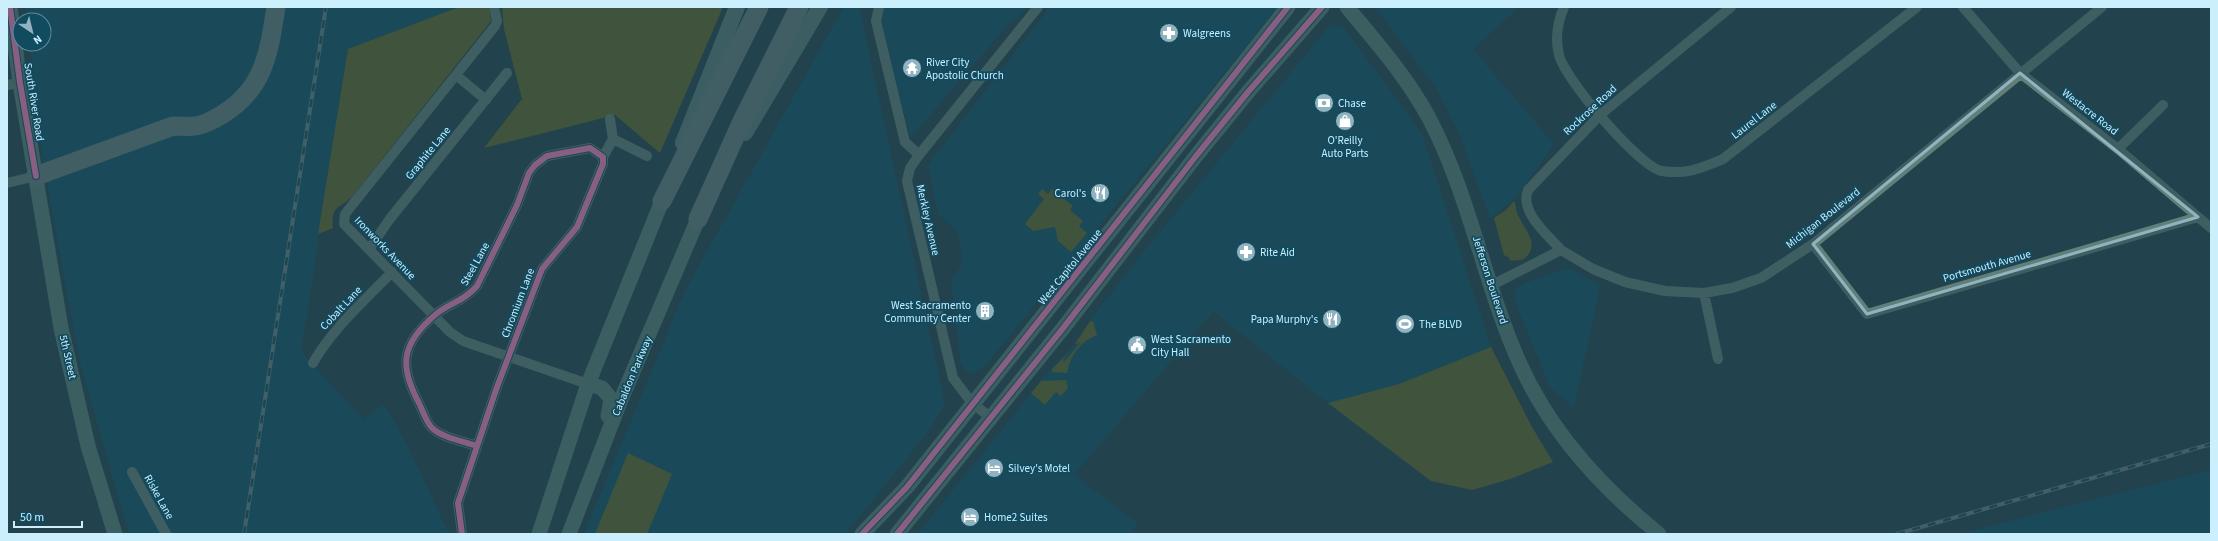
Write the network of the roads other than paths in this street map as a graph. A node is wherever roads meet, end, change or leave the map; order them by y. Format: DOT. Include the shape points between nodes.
graph roads {
  1 [pos="10,7"];
  2 [pos="276,7"];
  3 [pos="494,7"];
  4 [pos="737,7"];
  5 [pos="759,7"];
  6 [pos="799,7"];
  7 [pos="820,7"];
  8 [pos="879,7"];
  9 [pos="1038,7"];
  10 [pos="1288,7"];
  11 [pos="1322,7"];
  12 [pos="1347,7"];
  13 [pos="1564,7"];
  14 [pos="1731,7"];
  15 [pos="1917,7"];
  16 [pos="1963,7"];
  17 [pos="2102,7"];
  18 [pos="9,23"];
  19 [pos="507,73"];
  20 [pos="2020,73"];
  21 [pos="456,76"];
  22 [pos="13,84"];
  23 [pos="486,100"];
  24 [pos="2163,105"];
  25 [pos="1600,115"];
  26 [pos="610,119"];
  27 [pos="1196,124"];
  28 [pos="613,139"];
  29 [pos="2118,149"];
  30 [pos="919,155"];
  31 [pos="647,156"];
  32 [pos="604,157"];
  33 [pos="1185,171"];
  34 [pos="36,176"];
  35 [pos="7,183"];
  36 [pos="662,201"];
  37 [pos="698,219"];
  38 [pos="1120,220"];
  39 [pos="2206,221"];
  40 [pos="1813,244"];
  41 [pos="370,248"];
  42 [pos="1561,250"];
  43 [pos="1120,255"];
  44 [pos="392,272"];
  45 [pos="1492,285"];
  46 [pos="1704,293"];
  47 [pos="434,316"];
  48 [pos="509,356"];
  49 [pos="1718,359"];
  50 [pos="313,363"];
  51 [pos="588,384"];
  52 [pos="972,403"];
  53 [pos="990,417"];
  54 [pos="477,446"];
  55 [pos="594,471"];
  56 [pos="132,472"];
  57 [pos="115,534"];
  58 [pos="166,534"];
  59 [pos="462,534"];
  60 [pos="539,534"];
  61 [pos="569,534"];
  62 [pos="862,534"];
  63 [pos="897,534"];
  64 [pos="1659,534"];
  1 -- 18 [label="main road, South River Road"];
  2 -- 34 [label="highway" via="263,68 250,90 231,109 196,126 173,126"];
  3 -- 21 [label="street, Ironworks Avenue" via="497,22"];
  4 -- 36 [label="main road"];
  5 -- 36 [label="highway"];
  6 -- 37 [label="highway" via="743,119"];
  7 -- 37 [label="main road"];
  8 -- 30 [label="street" via="876,21 905,142"];
  9 -- 30 [label="street, Merkley Avenue"];
  10 -- 27 [label="main road, West Capitol Avenue"];
  11 -- 33 [label="main road" via="1248,92"];
  12 -- 45 [label="main road, Jefferson Boulevard" via="1414,92 1429,118 1458,182"];
  13 -- 25 [label="street, Laurel Lane" via="1560,18 1559,55 1571,80"];
  14 -- 25 [label="street, Rockrose Road"];
  15 -- 25 [label="street, Laurel Lane" via="1723,159 1690,173 1660,171 1636,154"];
  16 -- 20 [label="street, Westacre Road"];
  17 -- 20 [label="street, Michigan Boulevard"];
  18 -- 22 [label="main road, South River Road"];
  19 -- 23 [label="street, Graphite Lane"];
  20 -- 29 [label="street, Westacre Road"];
  20 -- 40 [label="street, Michigan Boulevard"];
  21 -- 23 [label="street"];
  21 -- 41 [label="street, Ironworks Avenue" via="345,214 343,219 346,228"];
  22 -- 34 [label="main road, South River Road"];
  23 -- 41 [label="street, Graphite Lane"];
  24 -- 29 [label="street"];
  25 -- 42 [label="street, Rockrose Road" via="1534,182 1524,198 1526,208"];
  26 -- 28 [label="street"];
  27 -- 33 [label="main road" via="1181,163"];
  27 -- 38 [label="main road, West Capitol Avenue"];
  28 -- 31 [label="street"];
  28 -- 32 [label="street, Chromium Lane"];
  29 -- 39 [label="street, Westacre Road"];
  30 -- 52 [label="street, Merkley Avenue" via="910,168 908,187 953,378"];
  32 -- 47 [label="street, Steel Lane" via="590,148 547,156 535,165 477,286 468,296"];
  32 -- 48 [label="street, Chromium Lane" via="602,169 577,227 542,269"];
  33 -- 43 [label="main road"];
  34 -- 35 [label="street"];
  34 -- 57 [label="main road, 5th Street" via="61,328 88,446"];
  36 -- 51 [label="main road"];
  37 -- 55 [label="main road, Cabaldon Parkway"];
  38 -- 43 [label="main road" via="1114,246 1114,250"];
  38 -- 52 [label="main road, West Capitol Avenue"];
  39 -- 40 [label="street, Portsmouth Avenue" via="1867,314"];
  40 -- 46 [label="street, Michigan Boulevard" via="1761,278 1732,288"];
  41 -- 44 [label="street, Ironworks Avenue"];
  42 -- 45 [label="street"];
  42 -- 46 [label="street, Michigan Boulevard" via="1593,269 1626,282 1665,291"];
  43 -- 53 [label="main road" via="1064,328"];
  44 -- 47 [label="street, Ironworks Avenue"];
  44 -- 50 [label="street, Cobalt Lane" via="333,333"];
  45 -- 64 [label="main road, Jefferson Boulevard" via="1510,340 1536,398 1570,446 1605,486"];
  46 -- 49 [label="street"];
  47 -- 48 [label="street, Ironworks Avenue" via="463,341"];
  47 -- 54 [label="street, Steel Lane" via="410,345 404,362 410,387 431,427"];
  48 -- 51 [label="street, Ironworks Avenue"];
  48 -- 54 [label="street, Chromium Lane"];
  51 -- 55 [label="main road" via="602,388 611,399 610,409 594,450"];
  51 -- 60 [label="main road"];
  52 -- 53 [label="street, Merkley Avenue"];
  52 -- 62 [label="main road, West Capitol Avenue" via="907,487"];
  53 -- 63 [label="main road"];
  54 -- 59 [label="street, Chromium Lane" via="458,503"];
  55 -- 61 [label="main road, Cabaldon Parkway"];
  56 -- 58 [label="street, Riske Lane"];
}
